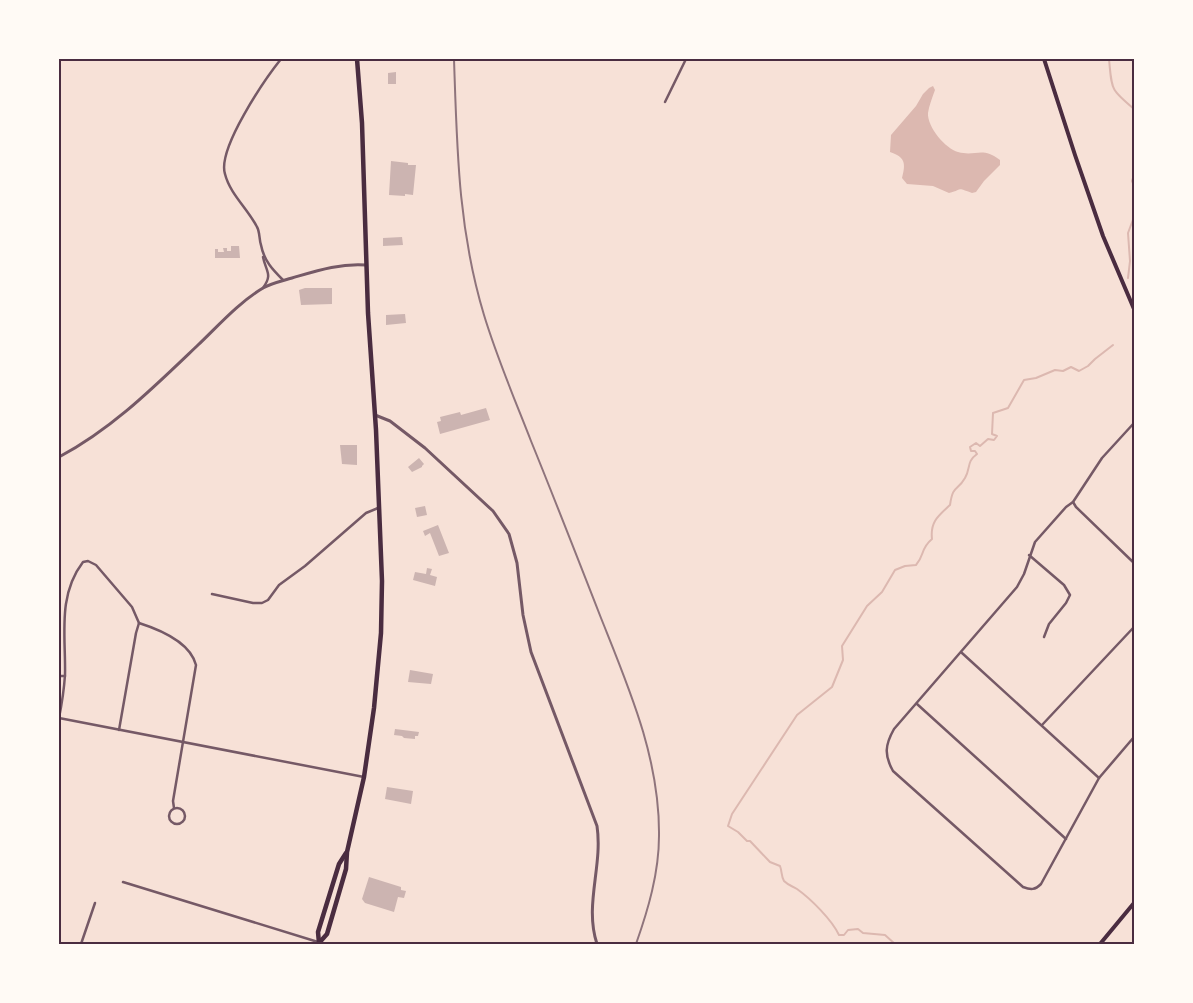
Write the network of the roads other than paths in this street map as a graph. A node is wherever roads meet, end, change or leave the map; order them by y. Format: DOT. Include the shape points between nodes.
graph roads {
  1 [pos="281,59"];
  2 [pos="357,59"];
  3 [pos="686,59"];
  4 [pos="1044,59"];
  5 [pos="665,102"];
  6 [pos="262,252"];
  7 [pos="366,266"];
  8 [pos="284,280"];
  9 [pos="262,288"];
  10 [pos="1134,309"];
  11 [pos="375,415"];
  12 [pos="1134,423"];
  13 [pos="59,457"];
  14 [pos="1073,502"];
  15 [pos="378,508"];
  16 [pos="1029,555"];
  17 [pos="1134,563"];
  18 [pos="212,594"];
  19 [pos="140,623"];
  20 [pos="1134,627"];
  21 [pos="1044,637"];
  22 [pos="961,653"];
  23 [pos="59,676"];
  24 [pos="65,676"];
  25 [pos="917,704"];
  26 [pos="59,718"];
  27 [pos="1042,726"];
  28 [pos="119,730"];
  29 [pos="1134,737"];
  30 [pos="184,742"];
  31 [pos="364,777"];
  32 [pos="1099,778"];
  33 [pos="174,808"];
  34 [pos="1066,839"];
  35 [pos="347,852"];
  36 [pos="123,882"];
  37 [pos="1134,903"];
  38 [pos="95,904"];
  39 [pos="81,944"];
  40 [pos="319,944"];
  41 [pos="597,944"];
  42 [pos="1100,944"];
  1 -- 6 [label="street" via="260,86 226,153 223,166 229,184 258,228"];
  2 -- 7 [label="main road"];
  3 -- 5 [label="street"];
  4 -- 10 [label="main road" via="1103,236"];
  6 -- 8 [label="street" via="269,265"];
  6 -- 9 [label="street" via="269,275"];
  7 -- 8 [label="street" via="330,267"];
  7 -- 11 [label="main road"];
  8 -- 9 [label="street"];
  9 -- 13 [label="street" via="232,312 132,407"];
  11 -- 15 [label="main road"];
  11 -- 41 [label="street" via="390,421 425,448 493,511 509,534 517,563 531,652 597,826 600,848 592,918"];
  12 -- 14 [label="street" via="1102,458"];
  14 -- 16 [label="street" via="1034,542"];
  14 -- 17 [label="street"];
  15 -- 18 [label="street" via="366,513 279,585 268,600 253,603"];
  15 -- 31 [label="main road" via="381,634"];
  16 -- 21 [label="street" via="1070,595 1049,624"];
  16 -- 22 [label="street" via="1017,587"];
  19 -- 24 [label="street" via="132,607 96,565 85,560 77,571 65,606"];
  19 -- 28 [label="street"];
  19 -- 30 [label="street" via="177,640 195,658 196,672"];
  20 -- 27 [label="street"];
  22 -- 25 [label="street"];
  22 -- 27 [label="street"];
  23 -- 24 [label="street"];
  24 -- 26 [label="street"];
  25 -- 34 [label="street"];
  25 -- 34 [label="street" via="887,741 887,754 893,771 1023,887 1031,890 1042,884"];
  26 -- 28 [label="street"];
  27 -- 32 [label="street"];
  28 -- 30 [label="street"];
  29 -- 32 [label="street"];
  30 -- 31 [label="street"];
  30 -- 33 [label="street" via="172,800"];
  31 -- 35 [label="main road"];
  32 -- 34 [label="street"];
  33 -- 33 [label="street" via="168,817 173,824 179,824 184,814 182,809"];
  35 -- 40 [label="main road" via="346,870 327,934"];
  35 -- 40 [label="main road" via="339,864 318,932"];
  36 -- 40 [label="street"];
  37 -- 42 [label="main road"];
  38 -- 39 [label="street"];
}
